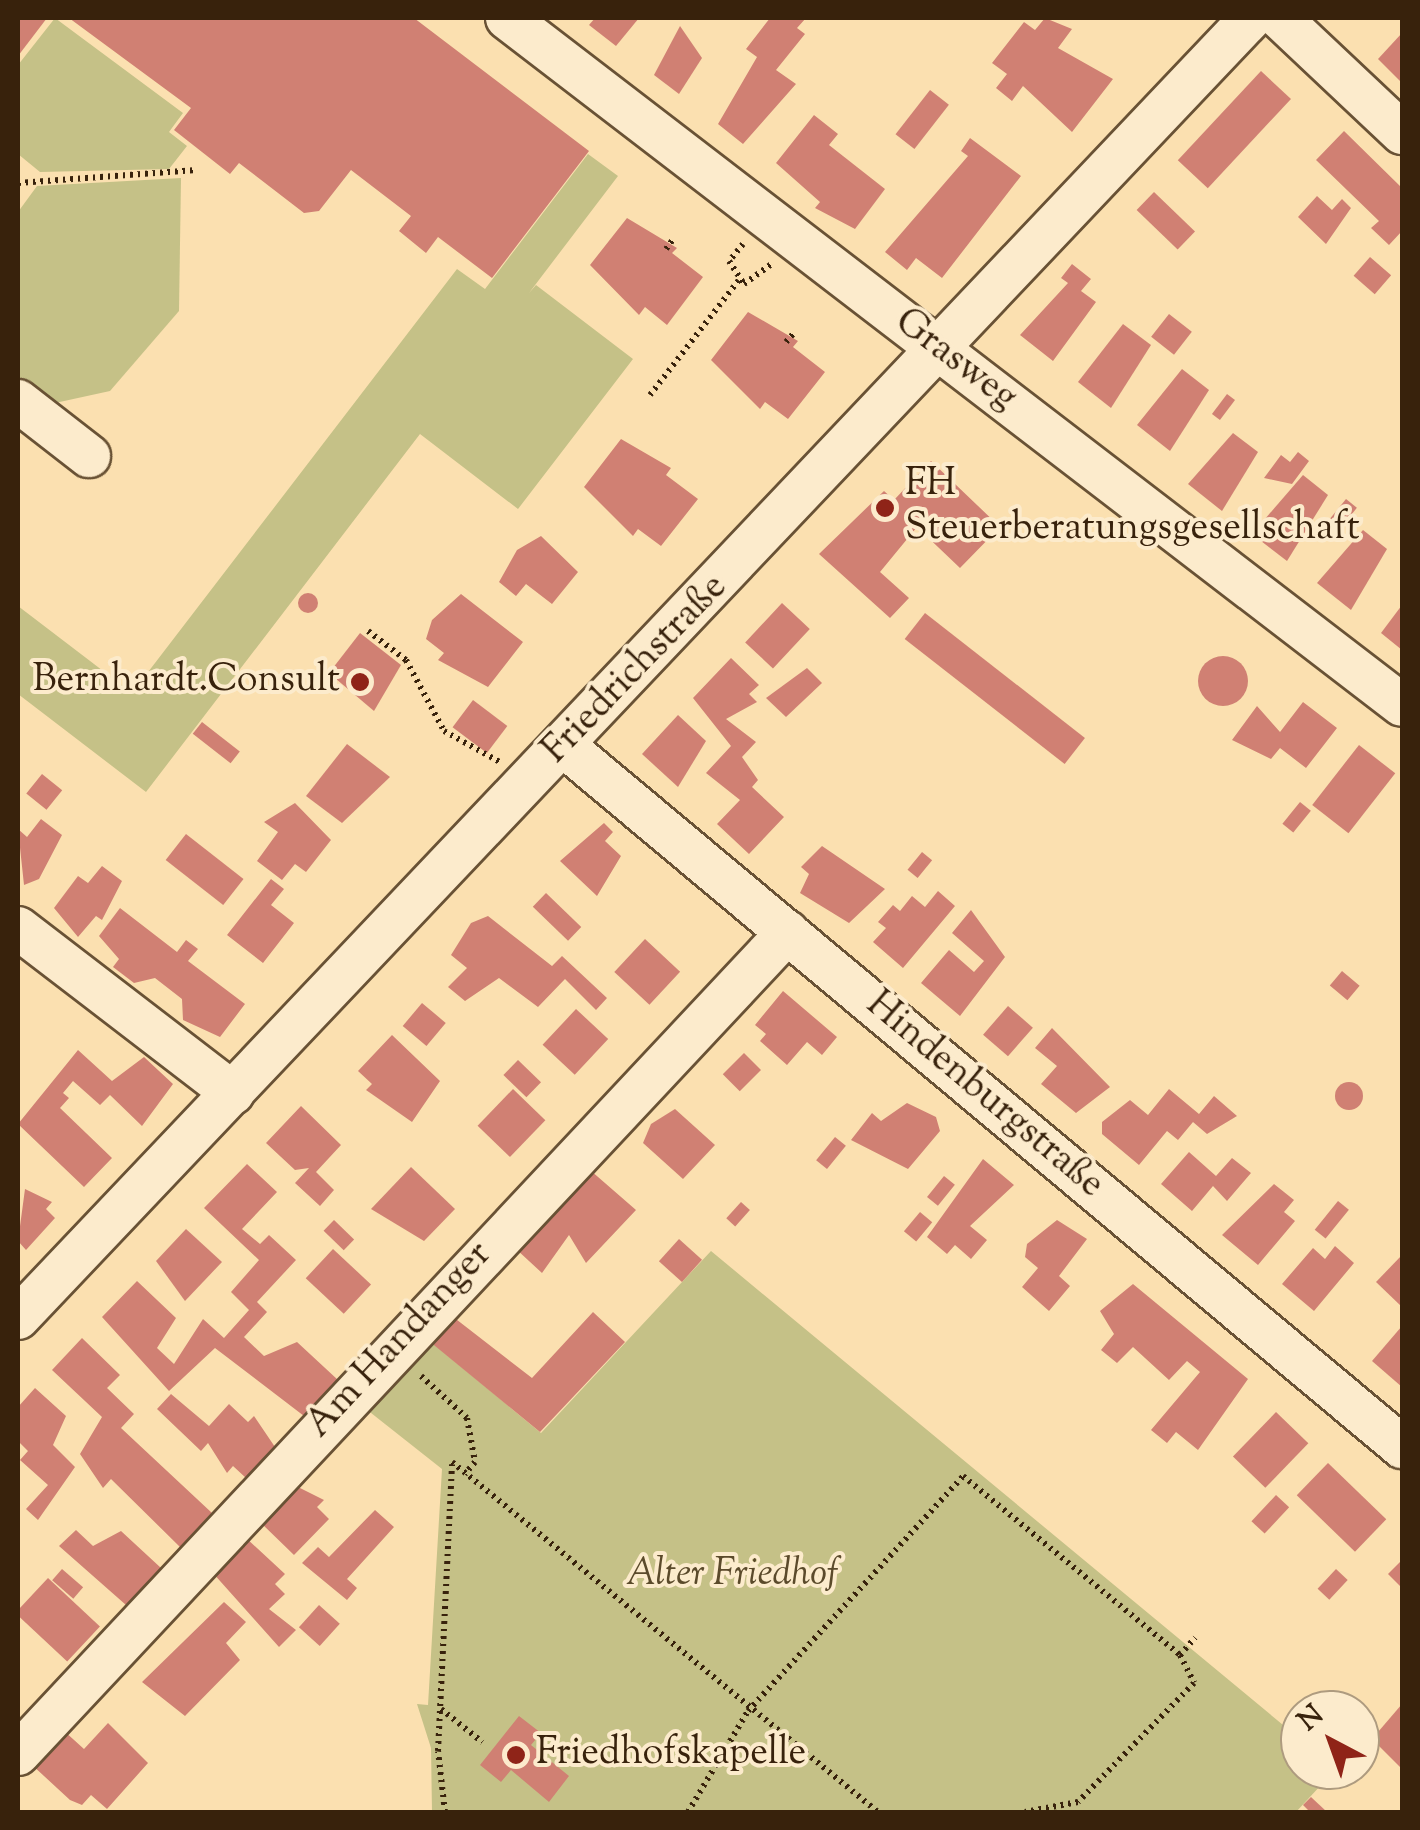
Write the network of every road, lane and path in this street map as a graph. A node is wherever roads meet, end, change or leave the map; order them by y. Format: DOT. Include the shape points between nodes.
graph roads {
  1 [pos="506,18"];
  2 [pos="1250,18"];
  3 [pos="1280,18"];
  4 [pos="1402,133"];
  5 [pos="197,170"];
  6 [pos="18,182"];
  7 [pos="674,238"];
  8 [pos="747,239"];
  9 [pos="666,248"];
  10 [pos="774,260"];
  11 [pos="739,280"];
  12 [pos="793,334"];
  13 [pos="786,342"];
  14 [pos="938,347"];
  15 [pos="650,394"];
  16 [pos="18,402"];
  17 [pos="89,456"];
  18 [pos="368,630"];
  19 [pos="1402,705"];
  20 [pos="564,746"];
  21 [pos="511,766"];
  22 [pos="18,928"];
  23 [pos="788,932"];
  24 [pos="232,1094"];
  25 [pos="18,1318"];
  26 [pos="390,1350"];
  27 [pos="1402,1447"];
  28 [pos="465,1474"];
  29 [pos="1195,1638"];
  30 [pos="1180,1655"];
  31 [pos="440,1709"];
  32 [pos="748,1711"];
  33 [pos="482,1742"];
  34 [pos="18,1754"];
  35 [pos="444,1812"];
  36 [pos="688,1812"];
  37 [pos="878,1812"];
  38 [pos="1025,1812"];
  1 -- 14 [label="street, Grasweg"];
  2 -- 14 [label="street, Friedrichstraße"];
  3 -- 4 [label="street"];
  5 -- 6 [label="path"];
  7 -- 9 [label="path"];
  8 -- 11 [label="path" via="730,261"];
  10 -- 11 [label="path" via="757,282"];
  11 -- 15 [label="path"];
  12 -- 13 [label="path"];
  14 -- 19 [label="street, Grasweg"];
  14 -- 20 [label="street, Friedrichstraße"];
  16 -- 17 [label="street"];
  18 -- 21 [label="path" via="406,660 444,732 472,754"];
  20 -- 23 [label="street, Hindenburgstraße"];
  20 -- 24 [label="street, Friedrichstraße"];
  22 -- 24 [label="street"];
  23 -- 26 [label="street, Am Handanger"];
  23 -- 27 [label="street, Hindenburgstraße"];
  24 -- 25 [label="street, Friedrichstraße"];
  26 -- 28 [label="path" via="467,1418 475,1462"];
  26 -- 34 [label="street, Am Handanger"];
  28 -- 31 [label="path" via="452,1462"];
  28 -- 32 [label="path"];
  29 -- 30 [label="path"];
  30 -- 32 [label="path" via="963,1476"];
  30 -- 38 [label="path" via="1194,1684 1078,1802"];
  31 -- 33 [label="path"];
  31 -- 35 [label="path"];
  32 -- 36 [label="path"];
  32 -- 37 [label="path"];
}
